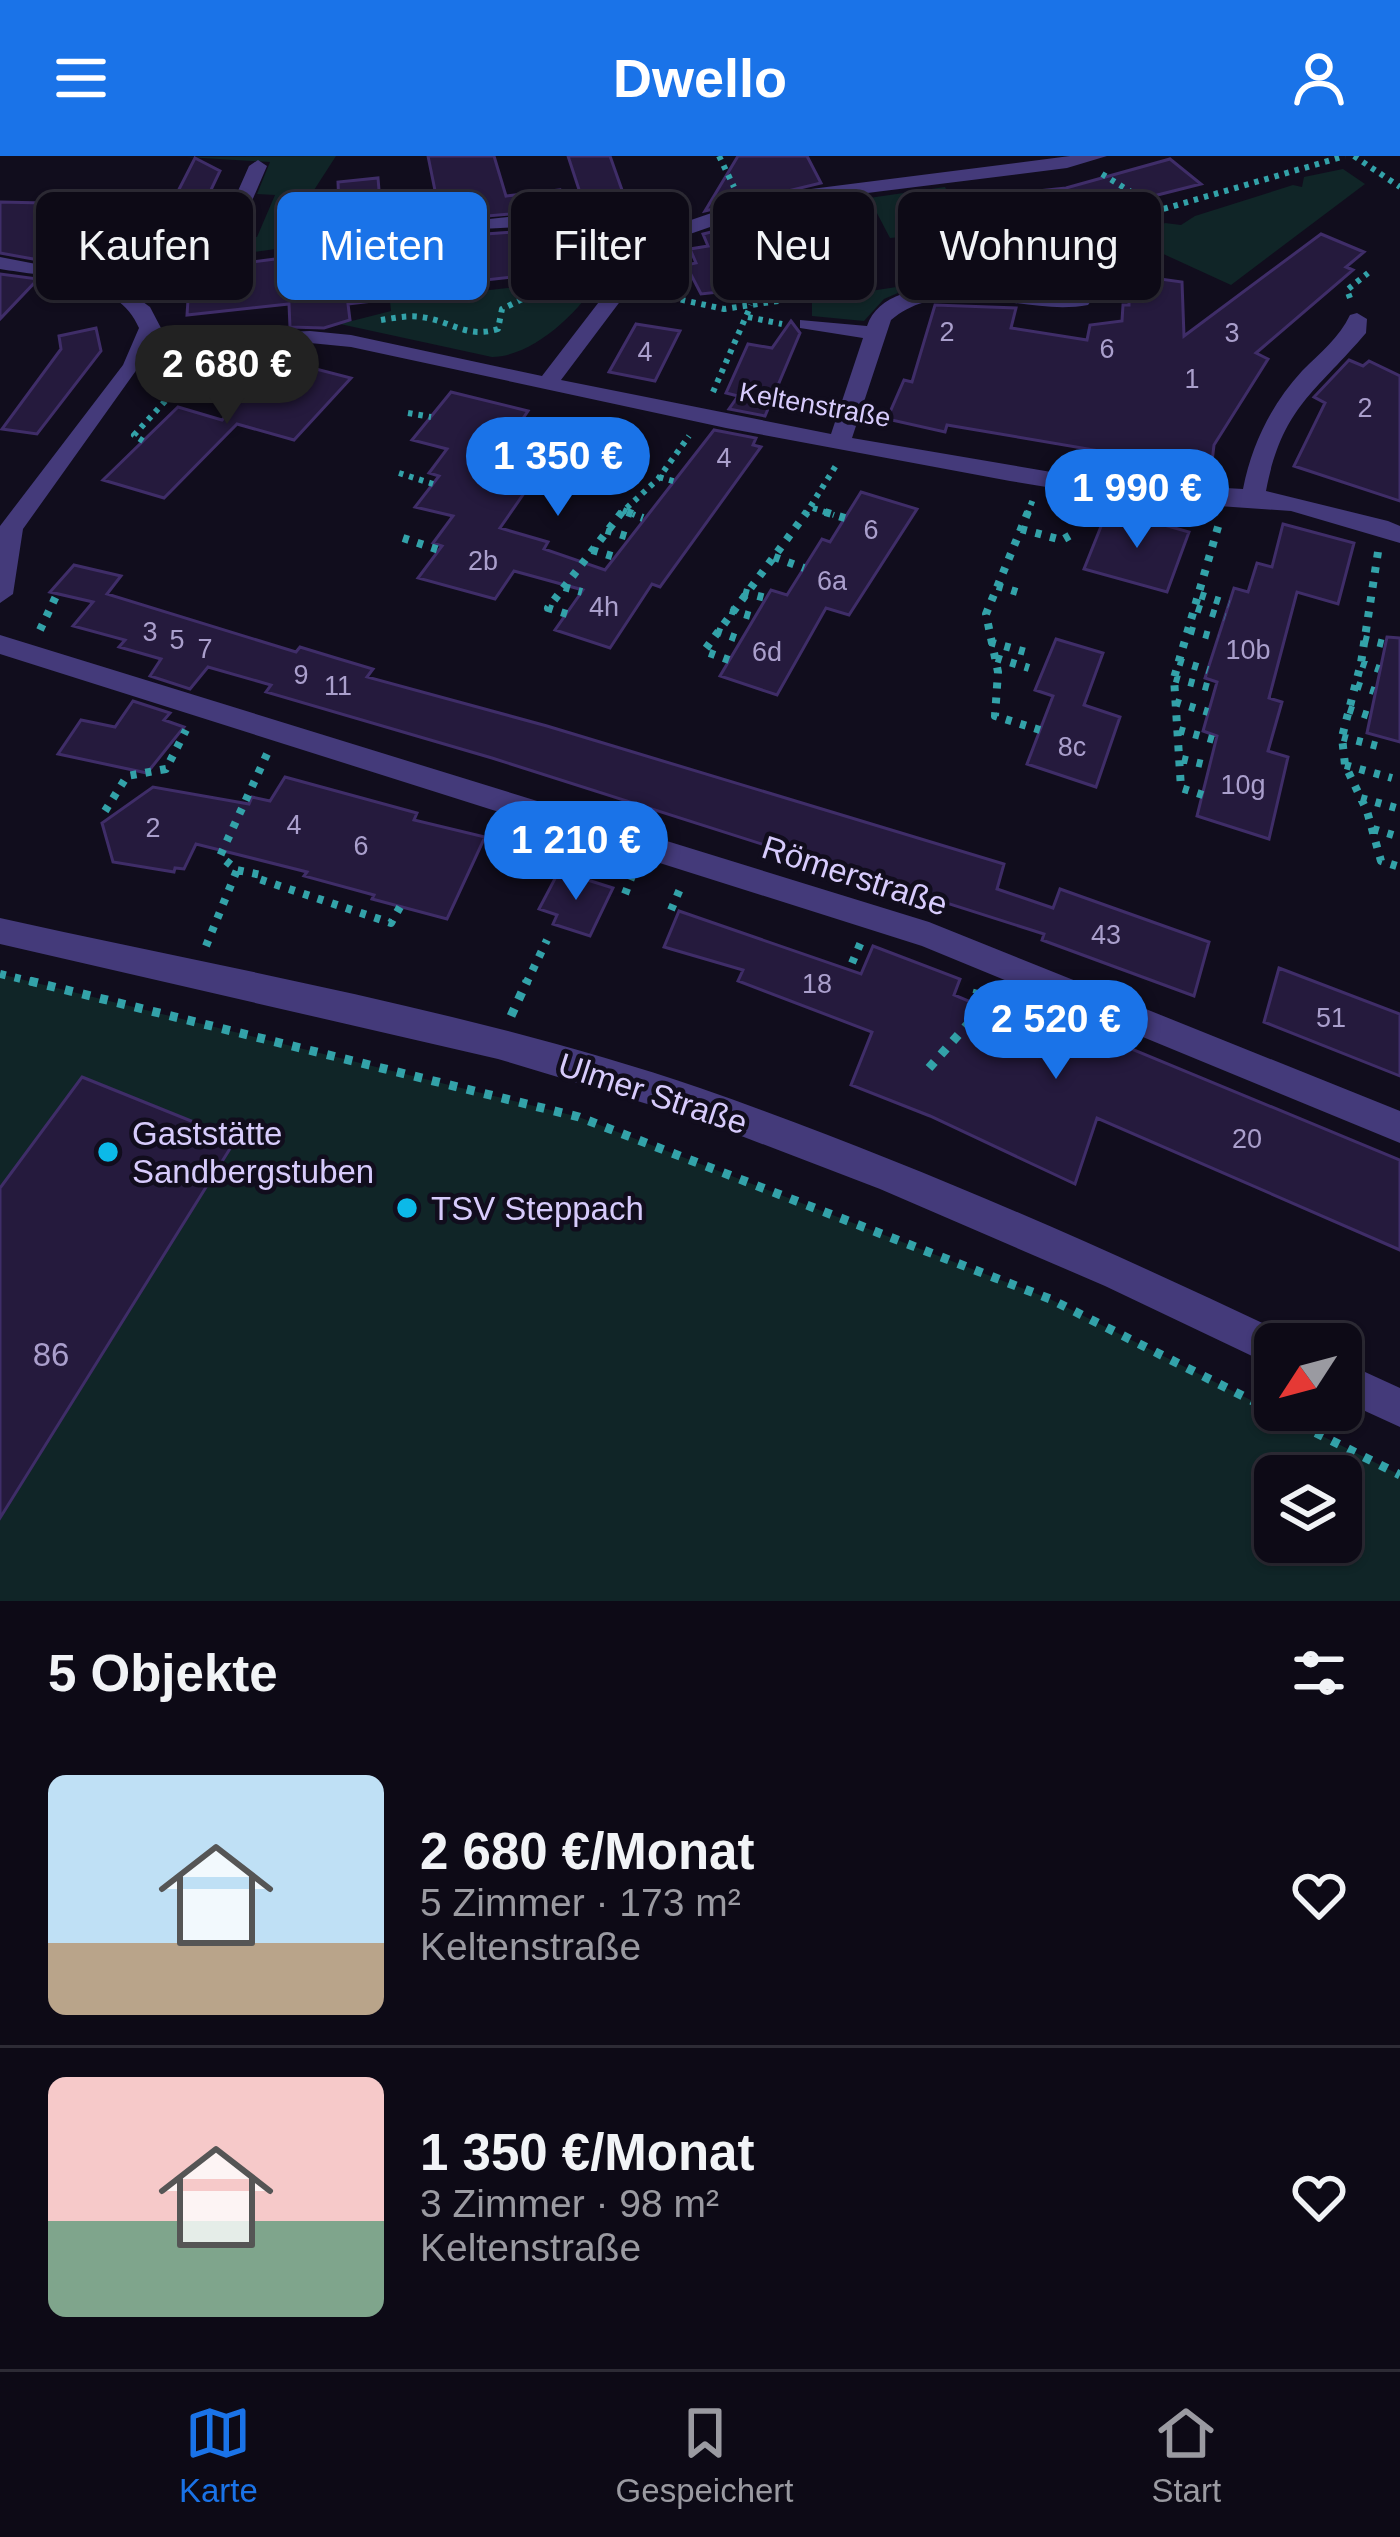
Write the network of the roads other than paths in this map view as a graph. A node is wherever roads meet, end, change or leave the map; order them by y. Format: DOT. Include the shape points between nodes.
graph roads {
  1 [pos="1098,156"];
  2 [pos="258,166"];
  3 [pos="247,192"];
  4 [pos="689,228"];
  5 [pos="0,263"];
  6 [pos="36,270"];
  7 [pos="135,300"];
  8 [pos="609,300"];
  9 [pos="1081,301"];
  10 [pos="1357,319"];
  11 [pos="807,324"];
  12 [pos="876,334"];
  13 [pos="146,345"];
  14 [pos="548,383"];
  15 [pos="845,441"];
  16 [pos="1253,498"];
  17 [pos="6,527"];
  18 [pos="1391,531"];
  19 [pos="0,594"];
  20 [pos="0,644"];
  21 [pos="0,931"];
  22 [pos="1400,1127"];
  23 [pos="1254,1338"];
  24 [pos="1362,1390"];
  25 [pos="1400,1408"];
  1 -- 4 [label="street" via="881,182"];
  2 -- 3 [label="street"];
  5 -- 6 [label="street"];
  7 -- 13 [label="street" via="150,328"];
  8 -- 14 [label="street"];
  9 -- 12 [label="street" via="920,295 894,302"];
  10 -- 16 [label="street" via="1355,333 1285,405 1263,450"];
  11 -- 12 [label="street"];
  12 -- 15 [label="street"];
  13 -- 14 [label="street, Keltenstraße" via="334,339"];
  13 -- 17 [label="street"];
  14 -- 15 [label="street, Keltenstraße"];
  15 -- 16 [label="street, Keltenstraße" via="1127,492"];
  16 -- 18 [label="street, Keltenstraße"];
  17 -- 19 [label="street"];
  20 -- 22 [label="street, Römerstraße" via="928,934"];
  21 -- 23 [label="street, Ulmer Straße" via="498,1044 697,1103 888,1175"];
  24 -- 25 [label="street"];
}
